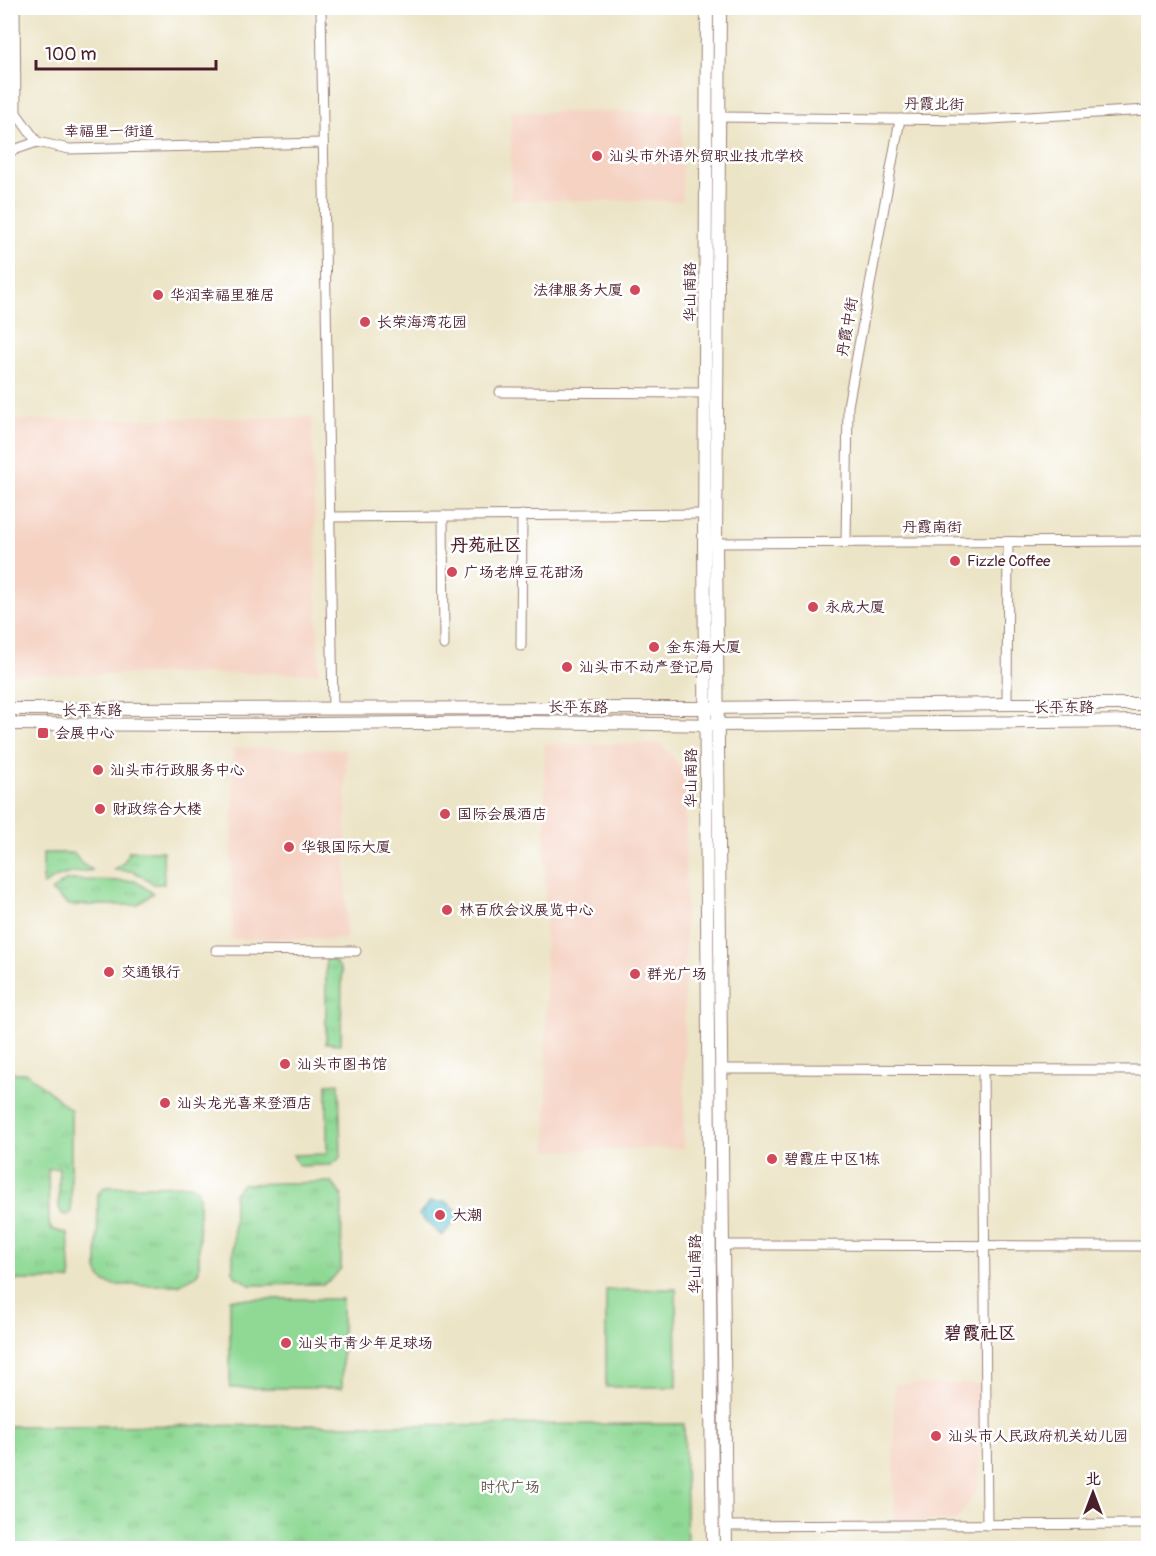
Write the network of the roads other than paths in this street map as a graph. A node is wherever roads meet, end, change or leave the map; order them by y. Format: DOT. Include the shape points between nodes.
graph roads {
  1 [pos="15,8"];
  2 [pos="321,8"];
  3 [pos="707,8"];
  4 [pos="720,8"];
  5 [pos="1149,110"];
  6 [pos="718,117"];
  7 [pos="900,119"];
  8 [pos="37,142"];
  9 [pos="322,143"];
  10 [pos="8,152"];
  11 [pos="500,392"];
  12 [pos="704,393"];
  13 [pos="704,514"];
  14 [pos="522,515"];
  15 [pos="330,516"];
  16 [pos="443,516"];
  17 [pos="1149,541"];
  18 [pos="1008,542"];
  19 [pos="716,543"];
  20 [pos="846,543"];
  21 [pos="444,645"];
  22 [pos="521,646"];
  23 [pos="1007,704"];
  24 [pos="1149,704"];
  25 [pos="705,708"];
  26 [pos="718,708"];
  27 [pos="8,709"];
  28 [pos="333,709"];
  29 [pos="1149,721"];
  30 [pos="8,724"];
  31 [pos="712,725"];
  32 [pos="216,950"];
  33 [pos="356,951"];
  34 [pos="721,1069"];
  35 [pos="983,1069"];
  36 [pos="1149,1070"];
  37 [pos="723,1245"];
  38 [pos="985,1245"];
  39 [pos="1149,1246"];
  40 [pos="1149,1524"];
  41 [pos="987,1525"];
  42 [pos="725,1526"];
  43 [pos="713,1548"];
  44 [pos="726,1548"];
  1 -- 8 [label="street" via="16,113"];
  2 -- 9 [label="street"];
  3 -- 12 [label="street, 华山南路"];
  4 -- 6 [label="street, 华山南路"];
  5 -- 7 [label="street, 丹霞北街" via="974,120"];
  6 -- 7 [label="street, 丹霞北街"];
  6 -- 19 [label="street, 华山南路"];
  7 -- 20 [label="street, 丹霞中街" via="848,406"];
  8 -- 9 [label="street, 幸福里一街道" via="69,149"];
  8 -- 10 [label="street"];
  9 -- 15 [label="street"];
  11 -- 12 [label="street"];
  12 -- 13 [label="street, 华山南路"];
  13 -- 14 [label="street"];
  13 -- 25 [label="street, 华山南路"];
  14 -- 16 [label="street"];
  14 -- 22 [label="street"];
  15 -- 16 [label="street"];
  15 -- 28 [label="street"];
  16 -- 21 [label="street"];
  17 -- 18 [label="street, 丹霞南街"];
  18 -- 20 [label="street, 丹霞南街"];
  18 -- 23 [label="street"];
  19 -- 20 [label="street, 丹霞南街"];
  19 -- 26 [label="street, 华山南路"];
  23 -- 24 [label="street, 长平东路"];
  23 -- 26 [label="street, 长平东路"];
  25 -- 26 [label="street, 长平东路"];
  25 -- 28 [label="street, 长平东路"];
  25 -- 31 [label="street, 华山南路"];
  26 -- 31 [label="street, 华山南路"];
  27 -- 28 [label="street, 长平东路"];
  29 -- 31 [label="street, 长平东路"];
  30 -- 31 [label="street, 长平东路"];
  31 -- 34 [label="street, 华山南路"];
  31 -- 43 [label="street, 华山南路"];
  32 -- 33 [label="street"];
  34 -- 35 [label="street"];
  34 -- 37 [label="street, 华山南路"];
  35 -- 36 [label="street"];
  35 -- 38 [label="street"];
  37 -- 38 [label="street"];
  37 -- 42 [label="street, 华山南路"];
  38 -- 39 [label="street"];
  38 -- 41 [label="street"];
  40 -- 41 [label="street"];
  41 -- 42 [label="street"];
  42 -- 44 [label="street, 华山南路"];
}
